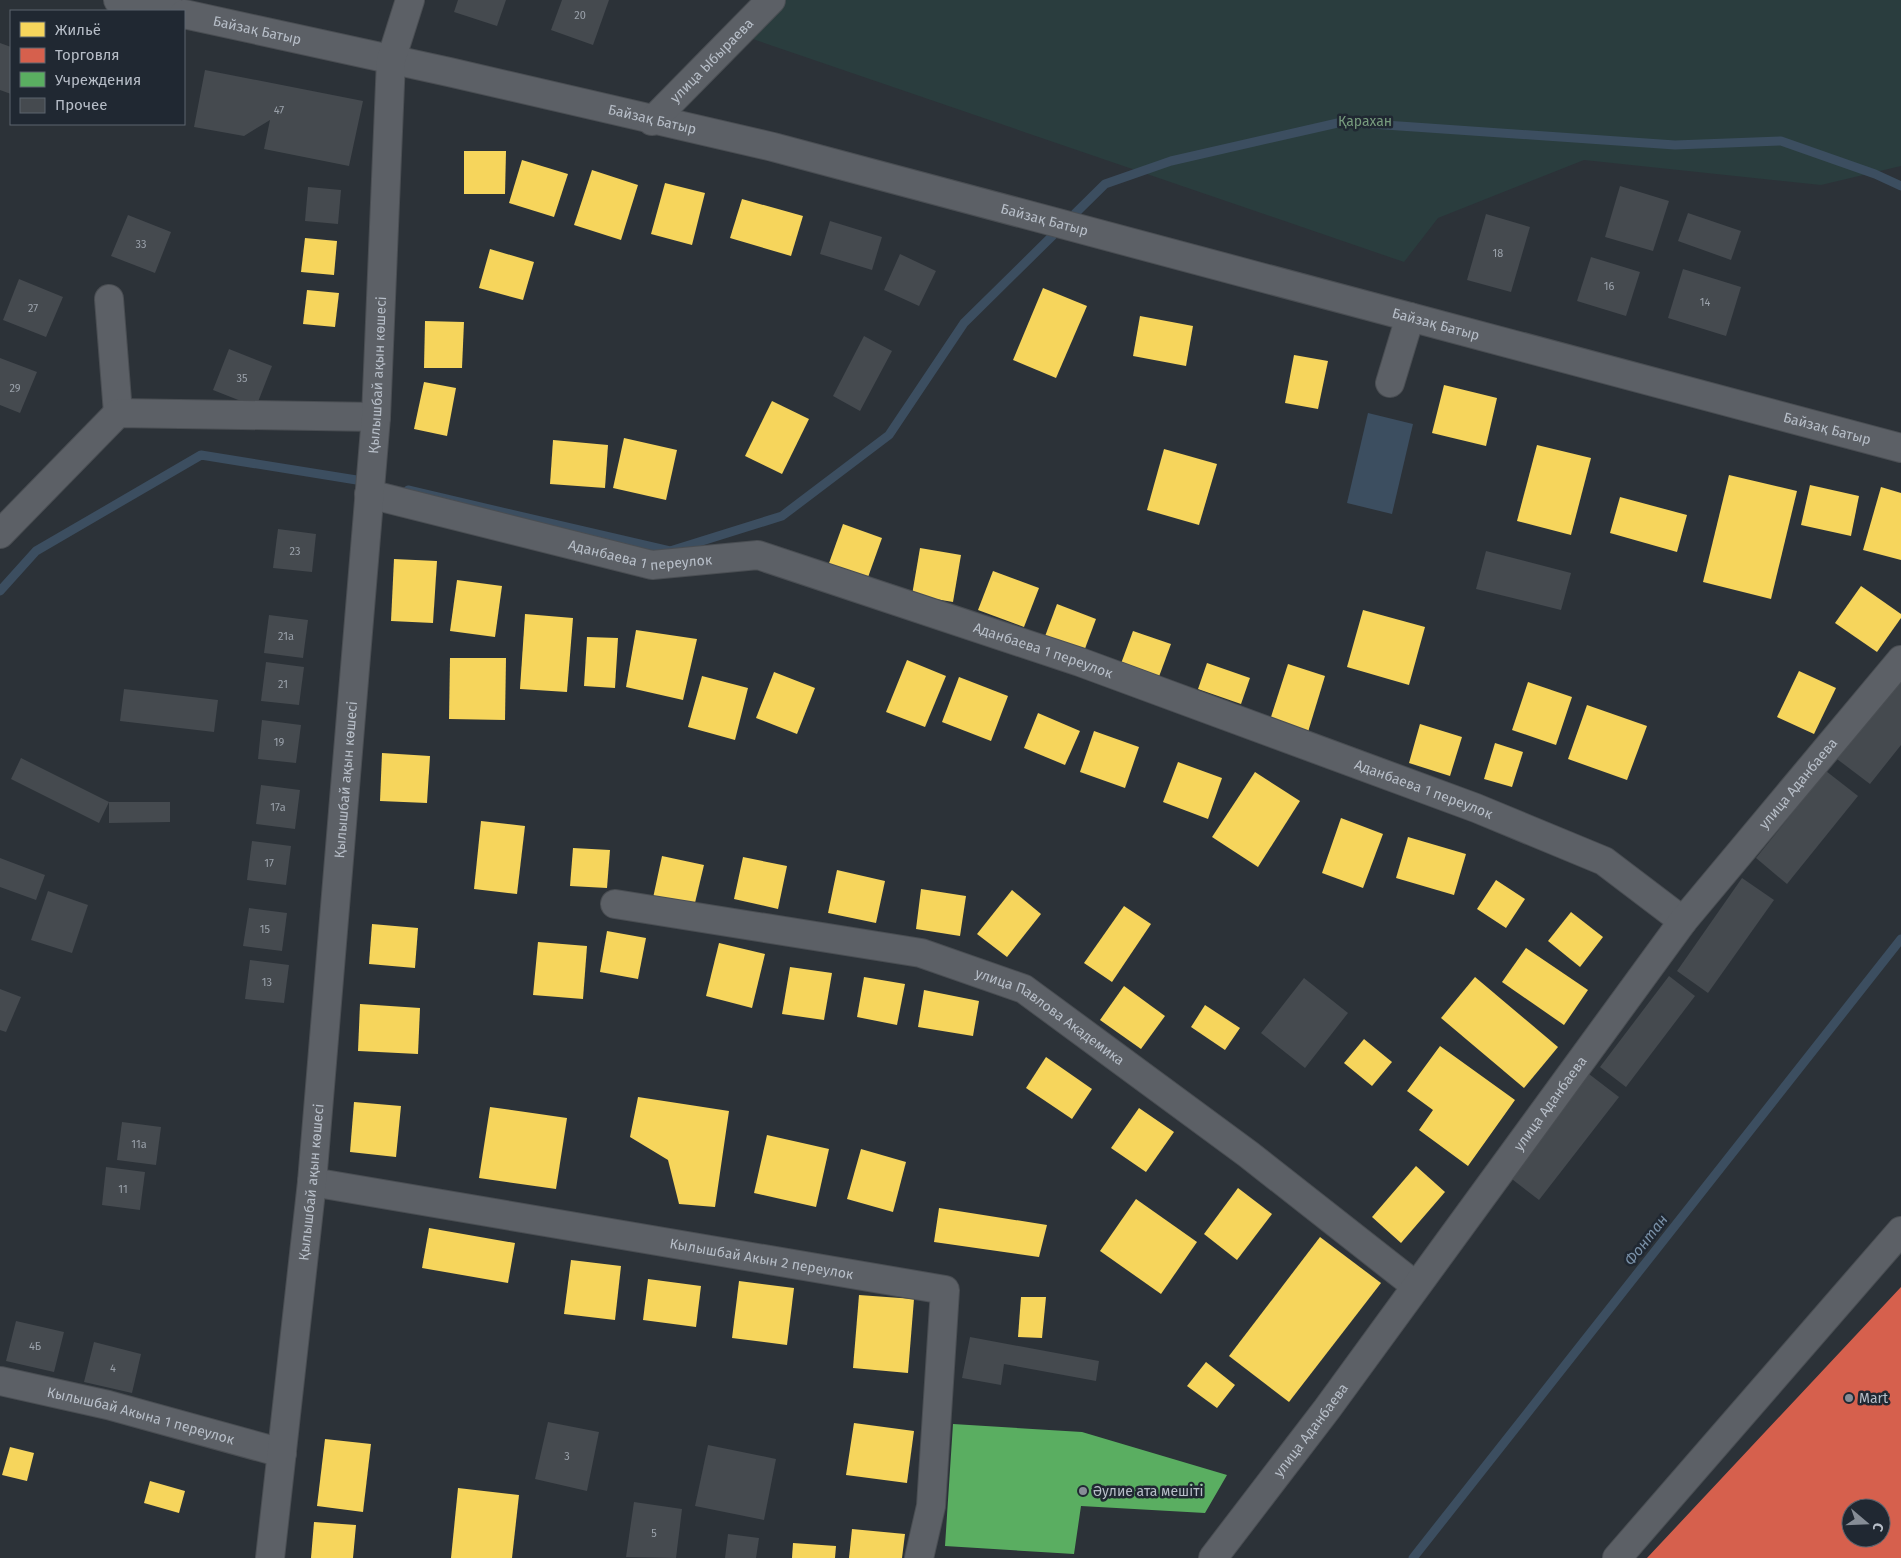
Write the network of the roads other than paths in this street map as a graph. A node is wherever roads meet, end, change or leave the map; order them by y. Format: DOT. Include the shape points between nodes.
graph roads {
  1 [pos="118,0"];
  2 [pos="410,0"];
  3 [pos="771,0"];
  4 [pos="167,10"];
  5 [pos="185,14"];
  6 [pos="392,60"];
  7 [pos="652,121"];
  8 [pos="110,299"];
  9 [pos="1410,317"];
  10 [pos="1390,383"];
  11 [pos="118,412"];
  12 [pos="376,417"];
  13 [pos="1901,448"];
  14 [pos="369,494"];
  15 [pos="0,534"];
  16 [pos="1901,660"];
  17 [pos="614,904"];
  18 [pos="1683,921"];
  19 [pos="312,1182"];
  20 [pos="1901,1231"];
  21 [pos="1416,1286"];
  22 [pos="0,1381"];
  23 [pos="282,1453"];
  24 [pos="270,1558"];
  25 [pos="919,1558"];
  26 [pos="1213,1558"];
  27 [pos="1617,1558"];
  1 -- 4 [label="street"];
  2 -- 6 [label="street, Қылышбай ақын көшесі"];
  3 -- 7 [label="street, улица Ыбыраева"];
  5 -- 6 [label="street, Байзақ Батыр"];
  6 -- 7 [label="street, Байзақ Батыр"];
  6 -- 12 [label="street, Қылышбай ақын көшесі"];
  7 -- 9 [label="street, Байзақ Батыр" via="782,150"];
  8 -- 11 [label="street"];
  9 -- 10 [label="street"];
  9 -- 13 [label="street, Байзақ Батыр"];
  11 -- 12 [label="street"];
  11 -- 15 [label="street"];
  12 -- 14 [label="street, Қылышбай ақын көшесі"];
  14 -- 18 [label="street, Аданбаева 1 переулок" via="652,565 758,555 1080,662 1476,808 1604,861"];
  14 -- 19 [label="street, Қылышбай ақын көшесі"];
  16 -- 18 [label="street, улица Аданбаева"];
  17 -- 21 [label="street, улица Павлова Академика" via="921,953 1024,989 1248,1154"];
  18 -- 21 [label="street, улица Аданбаева"];
  19 -- 23 [label="street, Қылышбай ақын көшесі"];
  19 -- 25 [label="street, Кылышбай Акын 2 переулок" via="945,1290 931,1506"];
  20 -- 27 [label="street"];
  21 -- 26 [label="street, улица Аданбаева" via="1328,1409"];
  22 -- 23 [label="street, Кылышбай Акына 1 переулок" via="108,1405"];
  23 -- 24 [label="street, Қылышбай ақын көшесі"];
}
